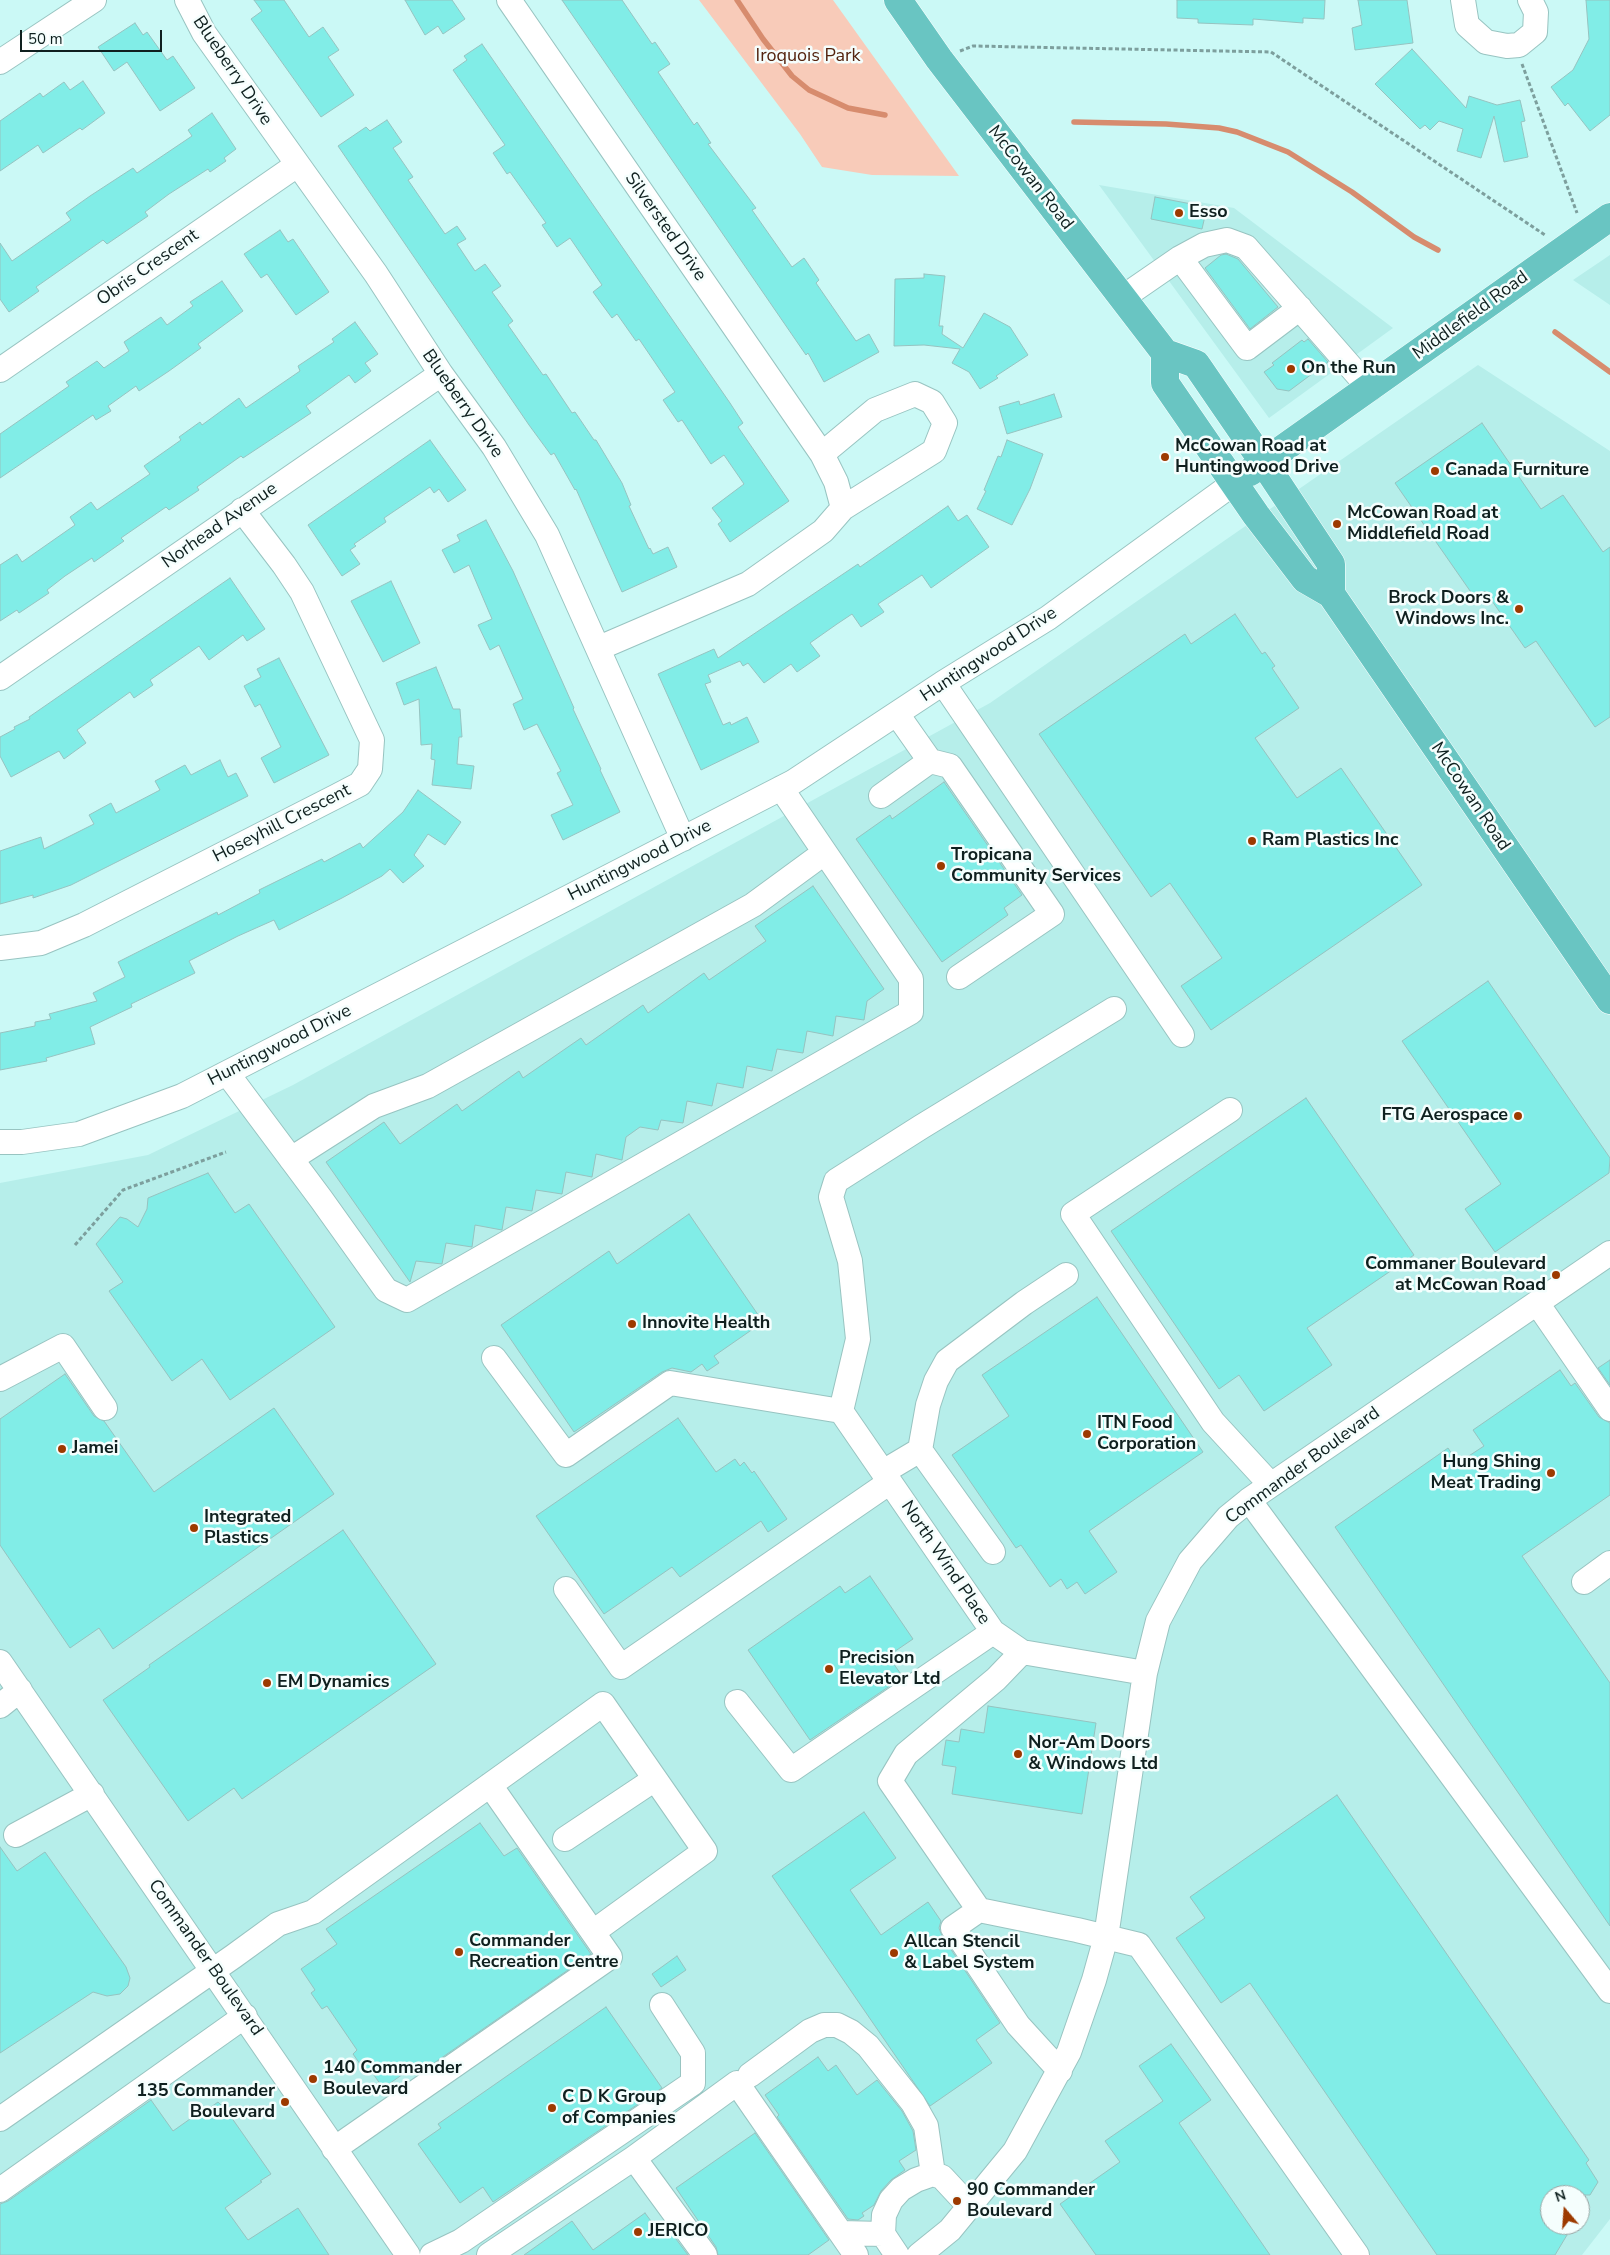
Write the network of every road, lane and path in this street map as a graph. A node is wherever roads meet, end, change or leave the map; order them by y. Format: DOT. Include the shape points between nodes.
graph roads {
  1 [pos="94,0"];
  2 [pos="187,0"];
  3 [pos="509,0"];
  4 [pos="898,0"];
  5 [pos="1463,0"];
  6 [pos="1530,0"];
  7 [pos="938,59"];
  8 [pos="0,62"];
  9 [pos="1523,68"];
  10 [pos="297,165"];
  11 [pos="1574,203"];
  12 [pos="1610,217"];
  13 [pos="1536,229"];
  14 [pos="1180,258"];
  15 [pos="1122,298"];
  16 [pos="1300,308"];
  17 [pos="1165,353"];
  18 [pos="0,370"];
  19 [pos="440,374"];
  20 [pos="1370,389"];
  21 [pos="822,454"];
  22 [pos="1264,463"];
  23 [pos="1234,483"];
  24 [pos="843,508"];
  25 [pos="242,510"];
  26 [pos="1331,594"];
  27 [pos="600,648"];
  28 [pos="0,678"];
  29 [pos="943,683"];
  30 [pos="897,714"];
  31 [pos="930,760"];
  32 [pos="781,788"];
  33 [pos="881,796"];
  34 [pos="683,839"];
  35 [pos="824,853"];
  36 [pos="0,948"];
  37 [pos="959,977"];
  38 [pos="1610,1000"];
  39 [pos="1114,1009"];
  40 [pos="1182,1035"];
  41 [pos="226,1073"];
  42 [pos="1230,1110"];
  43 [pos="0,1142"];
  44 [pos="226,1152"];
  45 [pos="291,1159"];
  46 [pos="75,1245"];
  47 [pos="1610,1253"];
  48 [pos="1066,1275"];
  49 [pos="1537,1303"];
  50 [pos="494,1358"];
  51 [pos="0,1379"];
  52 [pos="105,1408"];
  53 [pos="1610,1409"];
  54 [pos="841,1411"];
  55 [pos="920,1450"];
  56 [pos="887,1477"];
  57 [pos="1271,1485"];
  58 [pos="1249,1500"];
  59 [pos="993,1552"];
  60 [pos="1610,1563"];
  61 [pos="1584,1582"];
  62 [pos="566,1589"];
  63 [pos="993,1632"];
  64 [pos="1022,1652"];
  65 [pos="0,1662"];
  66 [pos="1146,1673"];
  67 [pos="20,1690"];
  68 [pos="737,1702"];
  69 [pos="0,1706"];
  70 [pos="655,1779"];
  71 [pos="490,1785"];
  72 [pos="92,1794"];
  73 [pos="16,1835"];
  74 [pos="565,1839"];
  75 [pos="979,1910"];
  76 [pos="592,1932"];
  77 [pos="1106,1936"];
  78 [pos="213,1971"];
  79 [pos="1610,1991"];
  80 [pos="662,2005"];
  81 [pos="245,2016"];
  82 [pos="1060,2071"];
  83 [pos="750,2075"];
  84 [pos="0,2119"];
  85 [pos="334,2149"];
  86 [pos="634,2158"];
  87 [pos="933,2174"];
  88 [pos="0,2190"];
  89 [pos="969,2206"];
  90 [pos="841,2233"];
  91 [pos="883,2234"];
  92 [pos="927,2252"];
  93 [pos="408,2255"];
  94 [pos="432,2255"];
  95 [pos="489,2255"];
  96 [pos="705,2255"];
  97 [pos="856,2255"];
  98 [pos="897,2255"];
  99 [pos="1358,2255"];
  1 -- 8 [label="street"];
  2 -- 10 [label="street, Blueberry Drive" via="204,33"];
  3 -- 21 [label="street, Silversted Drive"];
  4 -- 7 [label="main road, McCowan Road"];
  5 -- 6 [label="street" via="1467,25 1486,42 1506,46 1519,45 1535,32 1536,12"];
  7 -- 13 [label="path" via="973,46 1272,52"];
  7 -- 15 [label="main road, McCowan Road"];
  9 -- 11 [label="path"];
  10 -- 18 [label="street, Obris Crescent"];
  10 -- 19 [label="street, Blueberry Drive" via="376,274"];
  12 -- 20 [label="main road, Middlefield Road"];
  14 -- 15 [label="street"];
  14 -- 16 [label="street" via="1204,245 1227,240 1246,247"];
  14 -- 16 [label="street" via="1247,348"];
  15 -- 17 [label="main road, McCowan Road"];
  16 -- 20 [label="street"];
  17 -- 22 [label="main road" via="1196,364"];
  17 -- 23 [label="main road, McCowan Road" via="1165,383"];
  19 -- 25 [label="street, Norhead Avenue"];
  19 -- 27 [label="street, Blueberry Drive" via="494,447 547,535"];
  20 -- 22 [label="main road, Middlefield Road"];
  21 -- 24 [label="street, Silversted Drive" via="836,482"];
  21 -- 24 [label="street" via="875,410 915,394 932,402 944,423 934,451"];
  22 -- 23 [label="main road, Middlefield Road"];
  22 -- 26 [label="main road" via="1331,564"];
  23 -- 26 [label="main road, McCowan Road" via="1305,579"];
  23 -- 29 [label="street, Huntingwood Drive" via="1048,618"];
  24 -- 27 [label="street" via="823,530 748,584"];
  25 -- 28 [label="street, Norhead Avenue"];
  25 -- 36 [label="street, Hoseyhill Crescent" via="284,564 306,601 372,740 370,769 360,784 338,796 84,925 41,943"];
  26 -- 38 [label="main road, McCowan Road"];
  27 -- 34 [label="street, Blueberry Drive"];
  29 -- 30 [label="street, Huntingwood Drive"];
  29 -- 40 [label="street"];
  30 -- 31 [label="street"];
  30 -- 32 [label="street, Huntingwood Drive"];
  31 -- 33 [label="street"];
  31 -- 37 [label="street" via="950,766 1052,914"];
  32 -- 34 [label="street, Huntingwood Drive"];
  32 -- 35 [label="street"];
  34 -- 41 [label="street, Huntingwood Drive"];
  35 -- 45 [label="street" via="753,905 428,1086 374,1106"];
  35 -- 45 [label="street" via="911,978 911,1012 665,1154 407,1300 386,1290"];
  39 -- 54 [label="street" via="836,1181 831,1197 850,1262 858,1339"];
  41 -- 43 [label="street, Huntingwood Drive" via="182,1096 79,1134"];
  41 -- 45 [label="street"];
  42 -- 57 [label="street" via="1073,1214 1213,1422"];
  44 -- 46 [label="path" via="123,1190"];
  47 -- 49 [label="street, Commander Boulevard"];
  48 -- 55 [label="street" via="947,1361 928,1404"];
  49 -- 53 [label="street"];
  49 -- 57 [label="street, Commander Boulevard"];
  50 -- 54 [label="street" via="566,1455 670,1383"];
  51 -- 52 [label="street" via="63,1346"];
  54 -- 56 [label="street, North Wind Place"];
  55 -- 56 [label="street"];
  55 -- 59 [label="street"];
  56 -- 62 [label="street" via="621,1667"];
  56 -- 63 [label="street, North Wind Place"];
  57 -- 58 [label="street, Commander Boulevard"];
  58 -- 66 [label="street, Commander Boulevard" via="1228,1517 1190,1561 1158,1621"];
  58 -- 79 [label="street"];
  60 -- 61 [label="street"];
  63 -- 64 [label="street, North Wind Place"];
  63 -- 68 [label="street" via="791,1770"];
  64 -- 66 [label="street, North Wind Place"];
  64 -- 75 [label="street" via="996,1679 906,1754 890,1781"];
  65 -- 67 [label="street, Commander Boulevard"];
  66 -- 77 [label="street, Commander Boulevard"];
  67 -- 69 [label="street"];
  67 -- 72 [label="street, Commander Boulevard"];
  70 -- 71 [label="street" via="603,1704"];
  70 -- 74 [label="street"];
  70 -- 76 [label="street" via="705,1850"];
  71 -- 76 [label="street"];
  71 -- 78 [label="street" via="313,1912 278,1924"];
  72 -- 73 [label="street"];
  72 -- 78 [label="street, Commander Boulevard"];
  75 -- 77 [label="street"];
  75 -- 82 [label="street" via="952,1928 1018,2025"];
  76 -- 85 [label="street" via="610,1957"];
  77 -- 82 [label="street, Commander Boulevard" via="1088,1998"];
  77 -- 99 [label="street" via="1139,1945"];
  78 -- 81 [label="street, Commander Boulevard"];
  78 -- 84 [label="street"];
  80 -- 94 [label="street" via="693,2053 693,2083 461,2241"];
  81 -- 85 [label="street, Commander Boulevard"];
  81 -- 88 [label="street"];
  82 -- 89 [label="street, Commander Boulevard" via="1015,2151"];
  83 -- 87 [label="street" via="810,2031 824,2025 837,2025 851,2032 868,2046 913,2103 926,2126"];
  85 -- 93 [label="street, Commander Boulevard"];
  86 -- 90 [label="street" via="737,2083"];
  86 -- 95 [label="street"];
  86 -- 96 [label="street"];
  87 -- 89 [label="street" via="942,2177"];
  87 -- 91 [label="street" via="901,2189 891,2200 884,2215"];
  89 -- 92 [label="street, Commander Boulevard"];
  90 -- 91 [label="street"];
  90 -- 97 [label="street"];
  91 -- 98 [label="street"];
}
